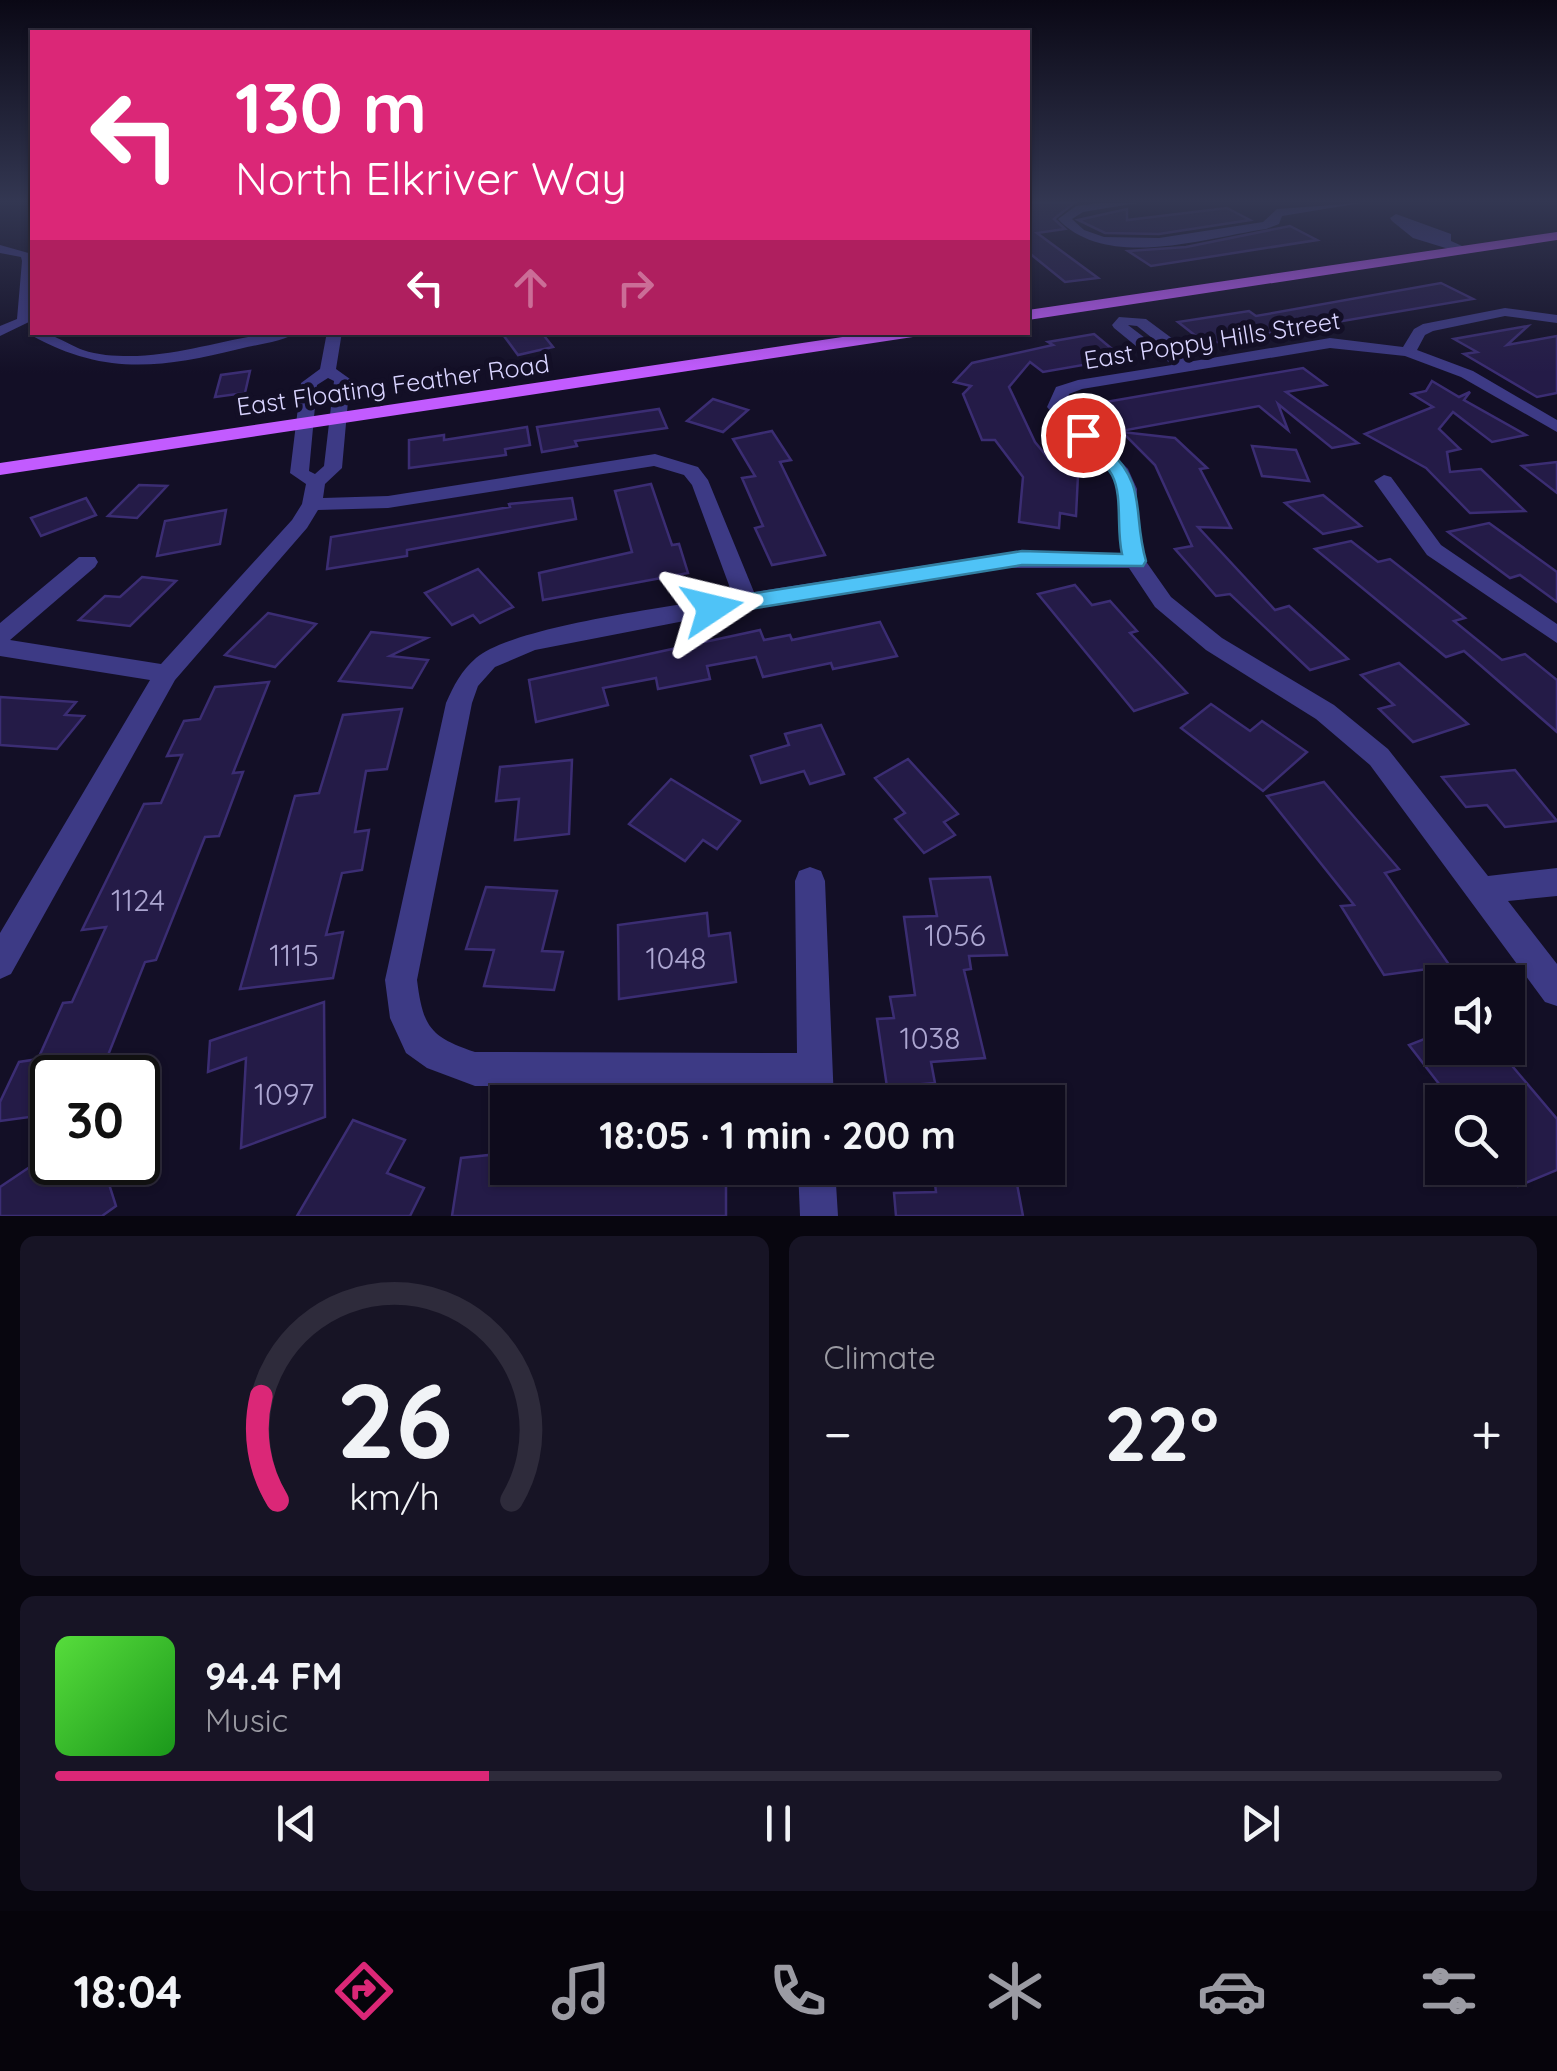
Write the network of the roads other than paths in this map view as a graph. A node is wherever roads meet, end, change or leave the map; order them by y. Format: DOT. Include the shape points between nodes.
graph roads {
  1 [pos="29,260"];
  2 [pos="1399,260"];
  3 [pos="30,294"];
  4 [pos="1103,304"];
  5 [pos="1030,315"];
  6 [pos="1557,319"];
  7 [pos="30,328"];
  8 [pos="0,330"];
  9 [pos="44,335"];
  10 [pos="278,335"];
  11 [pos="334,335"];
  12 [pos="893,335"];
  13 [pos="1408,352"];
  14 [pos="1186,368"];
  15 [pos="328,371"];
  16 [pos="339,418"];
  17 [pos="304,424"];
  18 [pos="1557,427"];
  19 [pos="0,469"];
  20 [pos="1384,481"];
  21 [pos="314,493"];
  22 [pos="1135,561"];
  23 [pos="86,562"];
  24 [pos="746,601"];
  25 [pos="1557,635"];
  26 [pos="0,636"];
  27 [pos="0,648"];
  28 [pos="166,674"];
  29 [pos="810,881"];
  30 [pos="1557,882"];
  31 [pos="1483,890"];
  32 [pos="0,963"];
  33 [pos="1557,990"];
  34 [pos="795,1085"];
  35 [pos="815,1085"];
  36 [pos="817,1185"];
  37 [pos="818,1216"];
  1 -- 3 [label="street"];
  2 -- 4 [label="main road"];
  4 -- 5 [label="main road"];
  4 -- 14 [label="street" via="1175,348 1170,356"];
  6 -- 13 [label="street" via="1505,312 1428,327"];
  7 -- 8 [label="street"];
  9 -- 10 [label="street" via="80,354 125,361"];
  11 -- 15 [label="street"];
  12 -- 16 [label="main road, East Floating Feather Road"];
  13 -- 14 [label="street, East Poppy Hills Street" via="1330,343"];
  13 -- 18 [label="street, East Poppy Hills Street" via="1468,374"];
  14 -- 22 [label="street, East Poppy Hills Street" via="1062,392 1056,407 1119,469 1128,489 1127,531"];
  15 -- 16 [label="street" via="342,379"];
  15 -- 17 [label="street" via="309,383"];
  16 -- 17 [label="main road, East Floating Feather Road"];
  16 -- 21 [label="street" via="333,468"];
  17 -- 19 [label="main road, East Floating Feather Road"];
  17 -- 21 [label="street" via="298,473"];
  20 -- 25 [label="street" via="1434,550"];
  21 -- 24 [label="street" via="388,502 633,461 676,464 701,484"];
  21 -- 28 [label="street" via="288,539"];
  22 -- 24 [label="street" via="1010,559"];
  22 -- 31 [label="street" via="1187,623 1356,734"];
  23 -- 26 [label="street"];
  24 -- 34 [label="street" via="530,642 487,661 468,681 401,980 405,1022 431,1054 475,1069"];
  27 -- 28 [label="street"];
  28 -- 32 [label="street"];
  29 -- 35 [label="street"];
  30 -- 31 [label="street"];
  31 -- 33 [label="street"];
  36 -- 37 [label="street"];
}
